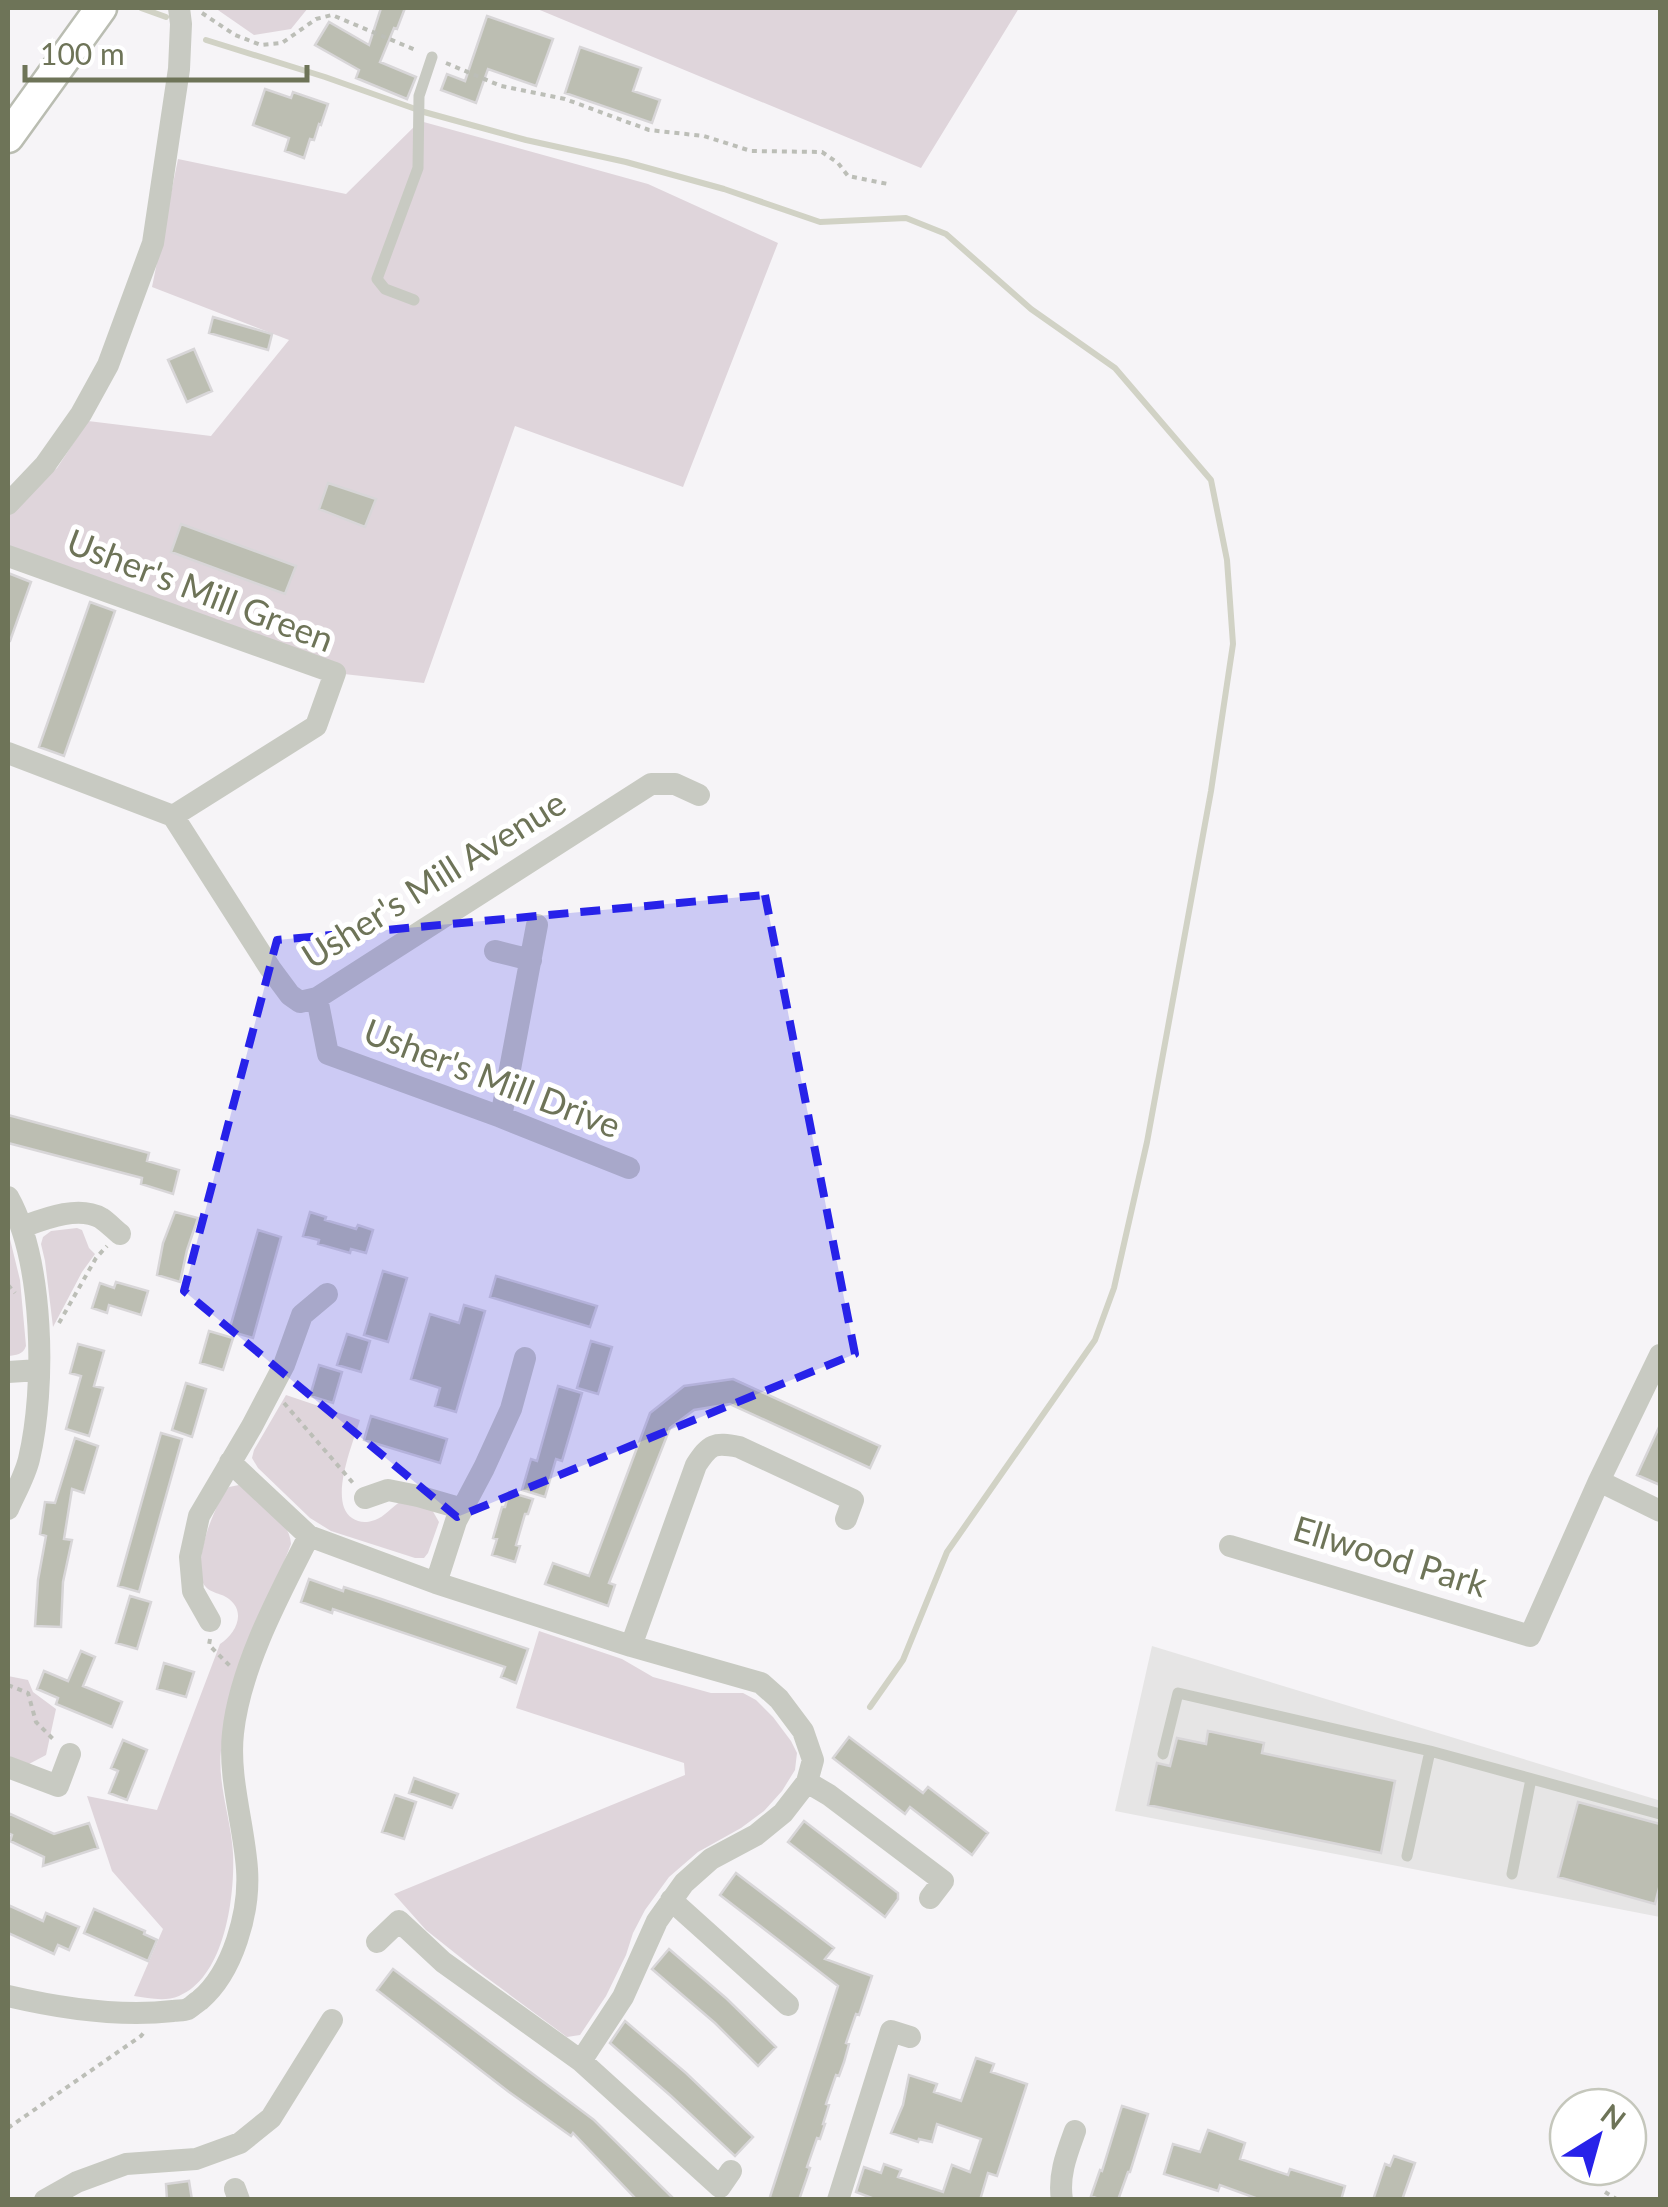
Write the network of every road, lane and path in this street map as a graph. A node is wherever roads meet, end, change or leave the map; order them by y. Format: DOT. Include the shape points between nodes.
graph roads {
  1 [pos="101,8"];
  2 [pos="179,8"];
  3 [pos="194,8"];
  4 [pos="432,57"];
  5 [pos="8,137"];
  6 [pos="888,184"];
  7 [pos="414,300"];
  8 [pos="8,504"];
  9 [pos="8,556"];
  10 [pos="8,753"];
  11 [pos="699,795"];
  12 [pos="173,816"];
  13 [pos="537,925"];
  14 [pos="495,951"];
  15 [pos="531,960"];
  16 [pos="317,998"];
  17 [pos="501,1117"];
  18 [pos="630,1168"];
  19 [pos="8,1197"];
  20 [pos="22,1227"];
  21 [pos="120,1234"];
  22 [pos="326,1294"];
  23 [pos="38,1343"];
  24 [pos="1660,1355"];
  25 [pos="525,1358"];
  26 [pos="39,1370"];
  27 [pos="8,1372"];
  28 [pos="272,1388"];
  29 [pos="230,1462"];
  30 [pos="1600,1481"];
  31 [pos="365,1498"];
  32 [pos="8,1509"];
  33 [pos="462,1509"];
  34 [pos="1660,1510"];
  35 [pos="846,1519"];
  36 [pos="309,1536"];
  37 [pos="1230,1546"];
  38 [pos="436,1583"];
  39 [pos="210,1622"];
  40 [pos="631,1646"];
  41 [pos="8,1684"];
  42 [pos="240,1694"];
  43 [pos="1430,1752"];
  44 [pos="70,1754"];
  45 [pos="1163,1754"];
  46 [pos="8,1767"];
  47 [pos="1531,1779"];
  48 [pos="808,1782"];
  49 [pos="1660,1814"];
  50 [pos="1407,1856"];
  51 [pos="1512,1874"];
  52 [pos="930,1898"];
  53 [pos="672,1900"];
  54 [pos="377,1942"];
  55 [pos="8,1996"];
  56 [pos="788,2006"];
  57 [pos="148,2014"];
  58 [pos="332,2020"];
  59 [pos="910,2037"];
  60 [pos="581,2061"];
  61 [pos="8,2128"];
  62 [pos="1076,2131"];
  63 [pos="731,2171"];
  64 [pos="1605,2192"];
  65 [pos="46,2200"];
  66 [pos="838,2200"];
  67 [pos="1062,2200"];
  68 [pos="1618,2200"];
  1 -- 5 [label="street"];
  2 -- 8 [label="street" via="178,69 153,243 90,398 45,466"];
  3 -- 4 [label="path" via="260,45 282,43 332,15"];
  4 -- 6 [label="path" via="501,86 565,99 649,130 704,136 750,151 822,152 848,176"];
  4 -- 7 [label="lane" via="419,96 418,168 376,279"];
  9 -- 12 [label="street, Usher's Mill Green" via="335,673 316,726"];
  10 -- 12 [label="street"];
  11 -- 16 [label="street, Usher's Mill Avenue" via="675,784 651,784"];
  12 -- 16 [label="street, Usher's Mill Avenue" via="290,995 300,1002"];
  13 -- 15 [label="street"];
  14 -- 15 [label="street"];
  15 -- 17 [label="street"];
  16 -- 17 [label="street, Usher's Mill Drive" via="328,1054"];
  17 -- 18 [label="street, Usher's Mill Drive"];
  19 -- 20 [label="street"];
  20 -- 21 [label="street" via="78,1213 99,1216"];
  20 -- 23 [label="street"];
  21 -- 23 [label="path" via="96,1258 54,1332"];
  22 -- 28 [label="street" via="302,1315"];
  23 -- 26 [label="street"];
  24 -- 30 [label="street"];
  25 -- 33 [label="street" via="511,1409"];
  26 -- 27 [label="street"];
  26 -- 32 [label="street" via="29,1463"];
  28 -- 29 [label="street"];
  28 -- 31 [label="path"];
  29 -- 36 [label="street"];
  29 -- 39 [label="street" via="199,1516 190,1557 193,1591"];
  30 -- 34 [label="street"];
  30 -- 37 [label="street, Ellwood Park" via="1530,1636"];
  31 -- 33 [label="street" via="388,1490"];
  33 -- 38 [label="street"];
  35 -- 40 [label="street" via="853,1500 739,1448 708,1448 696,1465"];
  36 -- 38 [label="street"];
  36 -- 42 [label="street"];
  38 -- 40 [label="street"];
  39 -- 42 [label="path" via="209,1644 230,1666"];
  40 -- 48 [label="street" via="761,1683 803,1730 813,1760"];
  41 -- 44 [label="path" via="28,1693 36,1722"];
  42 -- 57 [label="street" via="232,1735 248,1872 230,1963 189,2009"];
  43 -- 45 [label="lane" via="1178,1693"];
  43 -- 47 [label="lane"];
  43 -- 50 [label="lane"];
  44 -- 46 [label="street" via="58,1786"];
  47 -- 49 [label="lane"];
  47 -- 51 [label="lane"];
  48 -- 52 [label="street" via="943,1881"];
  48 -- 53 [label="street" via="783,1814 712,1859"];
  53 -- 56 [label="street"];
  53 -- 60 [label="street" via="624,1997"];
  54 -- 60 [label="street" via="399,1921 443,1962"];
  55 -- 57 [label="street"];
  57 -- 61 [label="path" via="151,2023 141,2036"];
  58 -- 65 [label="street" via="270,2118 240,2143 196,2159 126,2164"];
  59 -- 66 [label="street" via="891,2031"];
  60 -- 63 [label="street" via="720,2187"];
  62 -- 67 [label="street" via="1055,2153"];
  64 -- 68 [label="path"];
}
